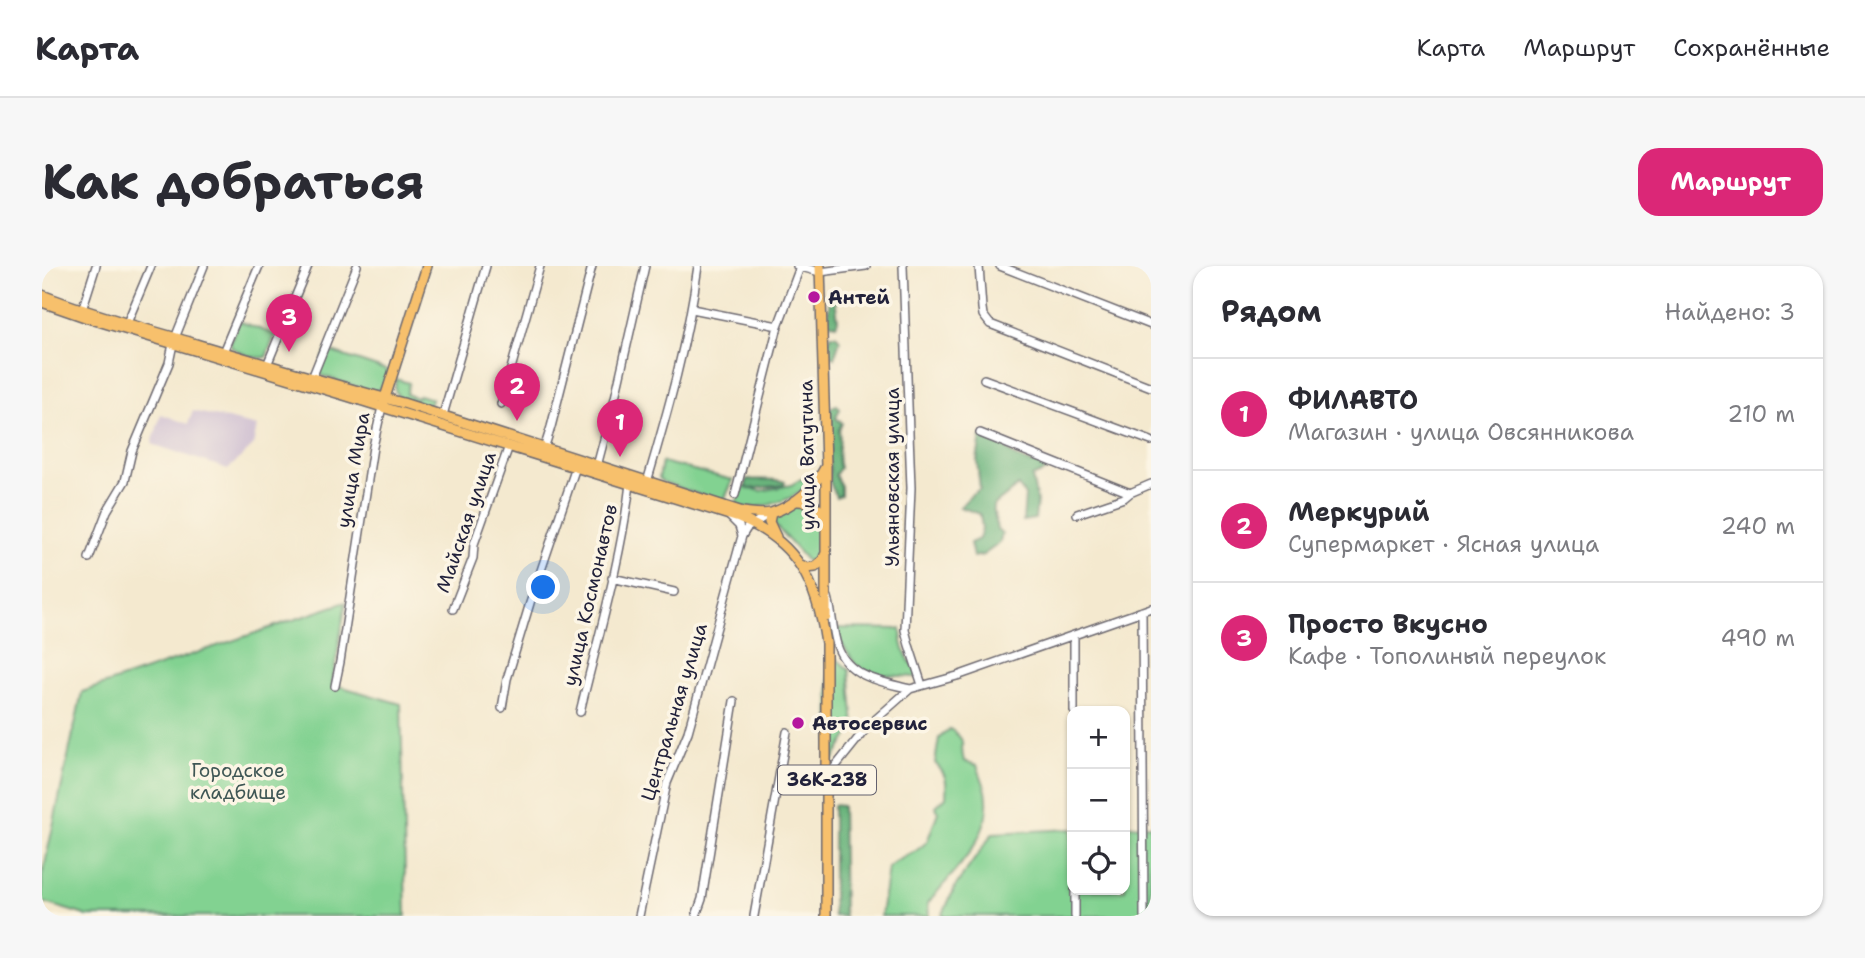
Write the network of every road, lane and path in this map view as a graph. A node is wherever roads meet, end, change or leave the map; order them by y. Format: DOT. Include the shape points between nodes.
graph roads {
  1 [pos="96,266"];
  2 [pos="151,266"];
  3 [pos="204,266"];
  4 [pos="259,266"];
  5 [pos="308,266"];
  6 [pos="357,266"];
  7 [pos="427,266"];
  8 [pos="486,266"];
  9 [pos="540,266"];
  10 [pos="592,266"];
  11 [pos="645,266"];
  12 [pos="698,266"];
  13 [pos="866,266"];
  14 [pos="903,266"];
  15 [pos="979,266"];
  16 [pos="1000,266"];
  17 [pos="798,267"];
  18 [pos="820,269"];
  19 [pos="42,295"];
  20 [pos="42,302"];
  21 [pos="692,309"];
  22 [pos="82,310"];
  23 [pos="127,323"];
  24 [pos="1151,325"];
  25 [pos="778,326"];
  26 [pos="174,341"];
  27 [pos="223,352"];
  28 [pos="267,365"];
  29 [pos="312,378"];
  30 [pos="984,379"];
  31 [pos="1151,387"];
  32 [pos="384,403"];
  33 [pos="501,404"];
  34 [pos="443,415"];
  35 [pos="980,433"];
  36 [pos="1151,441"];
  37 [pos="509,446"];
  38 [pos="544,449"];
  39 [pos="597,466"];
  40 [pos="826,466"];
  41 [pos="576,467"];
  42 [pos="647,482"];
  43 [pos="630,484"];
  44 [pos="1151,484"];
  45 [pos="1130,493"];
  46 [pos="735,495"];
  47 [pos="794,501"];
  48 [pos="771,513"];
  49 [pos="725,514"];
  50 [pos="1077,514"];
  51 [pos="753,524"];
  52 [pos="826,524"];
  53 [pos="764,530"];
  54 [pos="741,539"];
  55 [pos="778,540"];
  56 [pos="825,552"];
  57 [pos="89,558"];
  58 [pos="800,564"];
  59 [pos="612,578"];
  60 [pos="826,589"];
  61 [pos="674,592"];
  62 [pos="1151,608"];
  63 [pos="453,609"];
  64 [pos="1142,611"];
  65 [pos="1074,636"];
  66 [pos="826,643"];
  67 [pos="922,685"];
  68 [pos="335,686"];
  69 [pos="910,689"];
  70 [pos="734,701"];
  71 [pos="1074,706"];
  72 [pos="502,708"];
  73 [pos="580,712"];
  74 [pos="787,732"];
  75 [pos="827,776"];
  76 [pos="1075,895"];
  77 [pos="639,916"];
  78 [pos="696,916"];
  79 [pos="754,916"];
  80 [pos="826,916"];
  81 [pos="1075,916"];
  82 [pos="1144,916"];
  1 -- 22 [label="street"];
  2 -- 23 [label="street"];
  3 -- 26 [label="street"];
  4 -- 27 [label="street"];
  5 -- 28 [label="street"];
  6 -- 29 [label="street"];
  7 -- 32 [label="main road, улица Мира"];
  8 -- 34 [label="street"];
  9 -- 33 [label="street"];
  10 -- 38 [label="street"];
  11 -- 39 [label="street"];
  12 -- 21 [label="street"];
  13 -- 18 [label="street"];
  14 -- 67 [label="street, Ульяновская улица" via="911,488 905,630"];
  15 -- 31 [label="street" via="983,315 990,324"];
  16 -- 24 [label="street"];
  17 -- 18 [label="street"];
  17 -- 25 [label="street"];
  18 -- 40 [label="main road, улица Ватутина"];
  19 -- 22 [label="main road"];
  20 -- 26 [label="main road, 36К-238"];
  21 -- 25 [label="street"];
  21 -- 42 [label="street"];
  22 -- 23 [label="main road"];
  23 -- 26 [label="main road"];
  25 -- 46 [label="street"];
  26 -- 27 [label="main road"];
  26 -- 32 [label="main road, 36К-238"];
  26 -- 57 [label="street" via="125,481 107,511"];
  27 -- 28 [label="main road"];
  28 -- 29 [label="main road"];
  29 -- 32 [label="main road"];
  30 -- 36 [label="street"];
  32 -- 34 [label="main road"];
  32 -- 37 [label="main road, 36К-238"];
  32 -- 68 [label="street, улица Мира"];
  34 -- 38 [label="main road"];
  35 -- 45 [label="street"];
  37 -- 41 [label="main road, 36К-238"];
  37 -- 63 [label="street, Майская улица"];
  38 -- 39 [label="main road"];
  39 -- 42 [label="main road"];
  40 -- 47 [label="main road" via="813,486"];
  40 -- 52 [label="main road, улица Ватутина"];
  41 -- 43 [label="main road, 36К-238"];
  41 -- 72 [label="street" via="530,603"];
  42 -- 48 [label="main road" via="743,512"];
  43 -- 49 [label="main road, 36К-238"];
  43 -- 59 [label="street, улица Космонавтов"];
  44 -- 45 [label="street"];
  45 -- 50 [label="street"];
  47 -- 48 [label="main road"];
  47 -- 52 [label="main road" via="814,504"];
  48 -- 51 [label="street, Центральная улица"];
  48 -- 55 [label="main road" via="770,527"];
  49 -- 51 [label="main road, 36К-238"];
  49 -- 54 [label="street" via="739,526"];
  51 -- 53 [label="main road, 36К-238"];
  51 -- 54 [label="street, Центральная улица"];
  52 -- 56 [label="main road, улица Ватутина"];
  53 -- 54 [label="street"];
  53 -- 55 [label="main road, 36К-238"];
  54 -- 77 [label="street, Центральная улица" via="688,732 667,783"];
  55 -- 58 [label="main road, 36К-238"];
  56 -- 58 [label="main road" via="815,568"];
  56 -- 60 [label="main road, улица Ватутина"];
  58 -- 66 [label="main road, 36К-238" via="819,604"];
  59 -- 61 [label="street"];
  59 -- 73 [label="street, улица Космонавтов"];
  60 -- 66 [label="main road, улица Ватутина"];
  60 -- 69 [label="street" via="838,647 853,668 865,677"];
  62 -- 64 [label="street"];
  64 -- 65 [label="street"];
  64 -- 82 [label="street"];
  65 -- 67 [label="street"];
  65 -- 71 [label="street"];
  66 -- 75 [label="main road, 36К-238"];
  67 -- 69 [label="street"];
  69 -- 75 [label="street" via="869,726"];
  70 -- 78 [label="street"];
  74 -- 79 [label="street"];
  75 -- 80 [label="main road, 36К-238"];
  76 -- 81 [label="street"];
}
